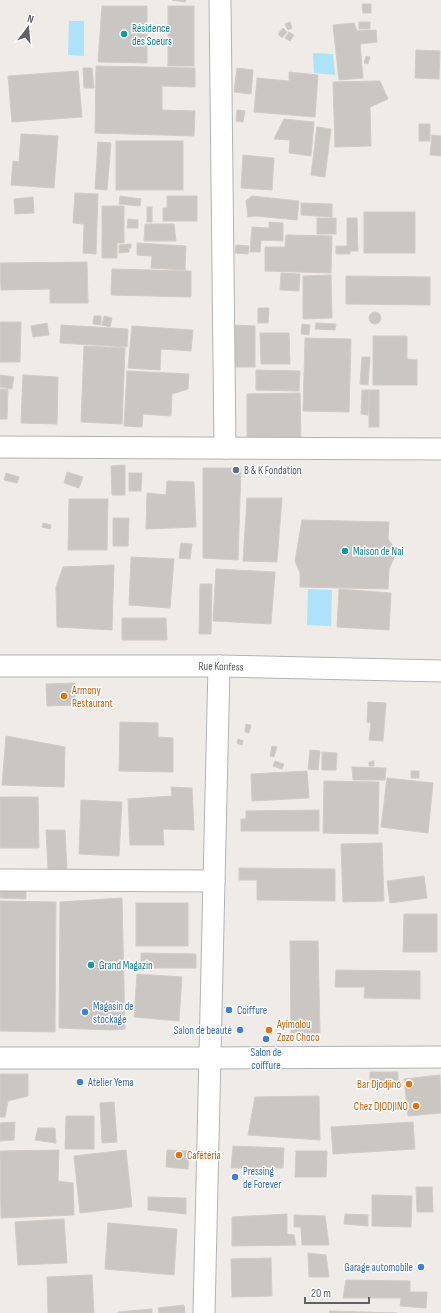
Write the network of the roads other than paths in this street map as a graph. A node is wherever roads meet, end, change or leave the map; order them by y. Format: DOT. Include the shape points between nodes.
graph roads {
  1 [pos="220,0"];
  2 [pos="0,447"];
  3 [pos="225,448"];
  4 [pos="441,449"];
  5 [pos="0,666"];
  6 [pos="219,666"];
  7 [pos="441,671"];
  8 [pos="0,880"];
  9 [pos="214,881"];
  10 [pos="441,1057"];
  11 [pos="0,1058"];
  12 [pos="210,1058"];
  13 [pos="204,1313"];
  1 -- 3 [label="street"];
  2 -- 3 [label="street"];
  3 -- 4 [label="street"];
  5 -- 6 [label="street, Rue Konfess"];
  6 -- 7 [label="street, Rue Konfess"];
  6 -- 9 [label="street"];
  8 -- 9 [label="street"];
  9 -- 12 [label="street"];
  10 -- 12 [label="street"];
  11 -- 12 [label="street"];
  12 -- 13 [label="street"];
}
